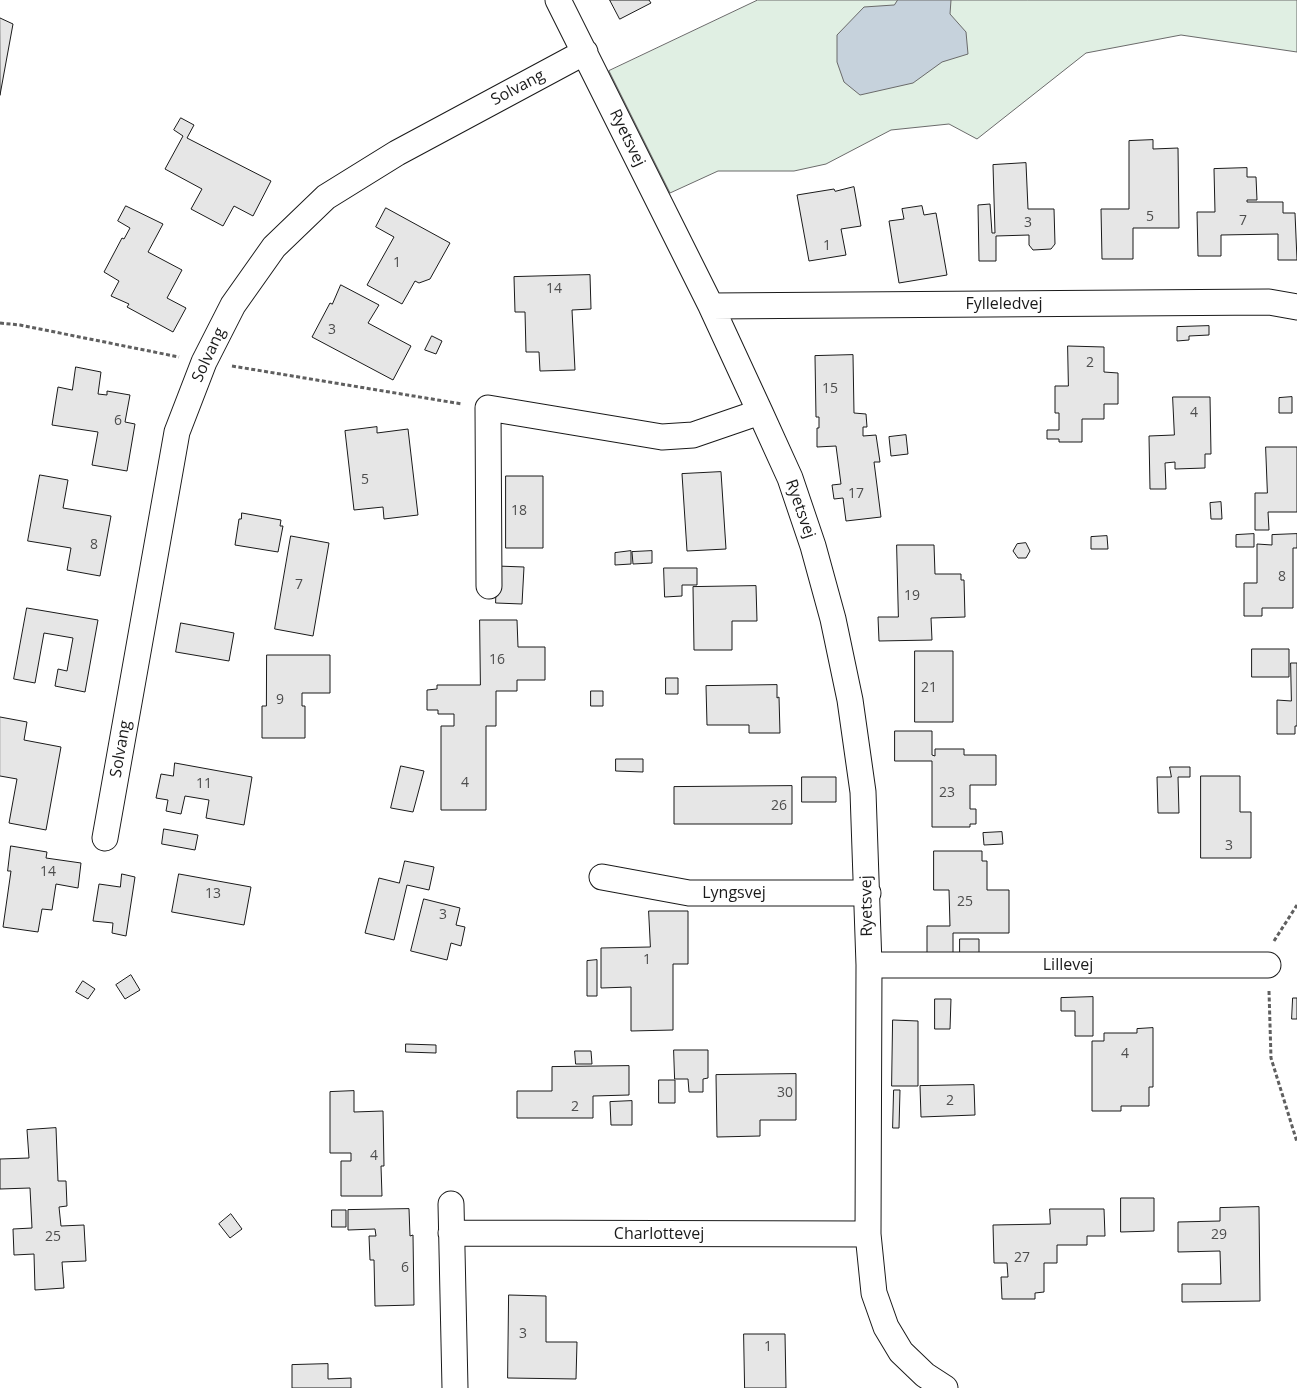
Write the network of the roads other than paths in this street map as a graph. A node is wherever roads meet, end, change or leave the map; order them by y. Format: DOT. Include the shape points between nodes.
graph roads {
  1 [pos="558,0"];
  2 [pos="585,52"];
  3 [pos="711,306"];
  4 [pos="1297,307"];
  5 [pos="760,412"];
  6 [pos="489,586"];
  7 [pos="105,838"];
  8 [pos="602,876"];
  9 [pos="868,893"];
  10 [pos="869,965"];
  11 [pos="1268,965"];
  12 [pos="451,1204"];
  13 [pos="451,1233"];
  14 [pos="868,1234"];
  15 [pos="455,1388"];
  16 [pos="945,1388"];
  1 -- 2 [label="street, Ryetsvej"];
  2 -- 3 [label="street, Ryetsvej"];
  2 -- 7 [label="street, Solvang" via="396,153 326,197 274,247 233,305 204,362 177,432"];
  3 -- 4 [label="street, Fylleledvej" via="1269,302"];
  3 -- 5 [label="street, Ryetsvej"];
  5 -- 6 [label="street" via="693,435 662,437 488,408"];
  5 -- 9 [label="street, Ryetsvej" via="790,478 833,619 850,700 863,792"];
  8 -- 9 [label="street, Lyngsvej" via="689,893"];
  9 -- 10 [label="street, Ryetsvej"];
  10 -- 11 [label="street, Lillevej"];
  10 -- 14 [label="street, Ryetsvej"];
  12 -- 13 [label="street"];
  13 -- 14 [label="street, Charlottevej"];
  13 -- 15 [label="street"];
  14 -- 16 [label="street, Ryetsvej" via="874,1293 886,1327 901,1352 925,1375"];
}
